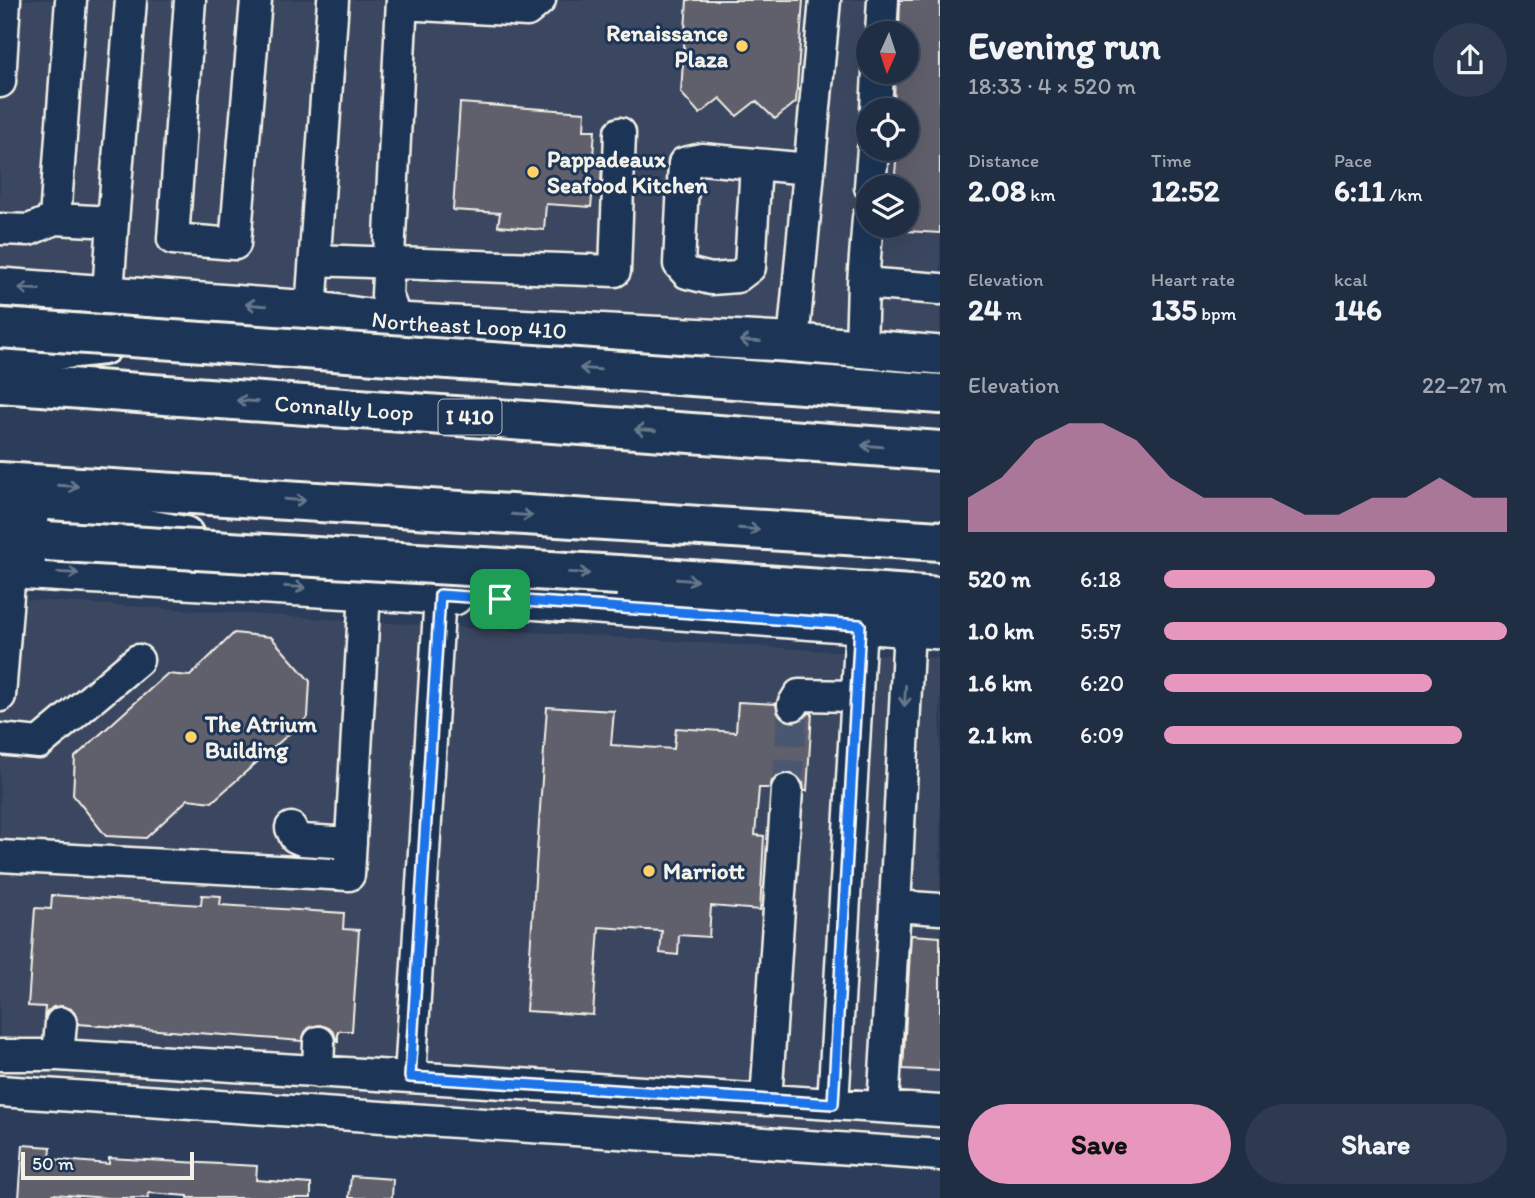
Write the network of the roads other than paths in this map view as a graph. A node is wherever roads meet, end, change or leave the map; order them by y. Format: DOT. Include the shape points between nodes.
graph roads {
  1 [pos="5,0"];
  2 [pos="71,0"];
  3 [pos="131,0"];
  4 [pos="190,0"];
  5 [pos="256,0"];
  6 [pos="334,0"];
  7 [pos="540,0"];
  8 [pos="825,0"];
  9 [pos="883,0"];
  10 [pos="402,2"];
  11 [pos="882,21"];
  12 [pos="0,82"];
  13 [pos="620,133"];
  14 [pos="757,164"];
  15 [pos="809,169"];
  16 [pos="55,219"];
  17 [pos="113,222"];
  18 [pos="0,229"];
  19 [pos="866,238"];
  20 [pos="315,260"];
  21 [pos="389,262"];
  22 [pos="863,283"];
  23 [pos="0,287"];
  24 [pos="940,289"];
  25 [pos="108,293"];
  26 [pos="311,310"];
  27 [pos="397,322"];
  28 [pos="0,328"];
  29 [pos="793,343"];
  30 [pos="861,348"];
  31 [pos="940,355"];
  32 [pos="0,356"];
  33 [pos="0,383"];
  34 [pos="940,394"];
  35 [pos="940,451"];
  36 [pos="0,482"];
  37 [pos="0,501"];
  38 [pos="940,541"];
  39 [pos="3,559"];
  40 [pos="365,591"];
  41 [pos="440,595"];
  42 [pos="940,597"];
  43 [pos="561,602"];
  44 [pos="860,625"];
  45 [pos="924,629"];
  46 [pos="138,660"];
  47 [pos="0,696"];
  48 [pos="856,696"];
  49 [pos="793,705"];
  50 [pos="0,739"];
  51 [pos="787,790"];
  52 [pos="290,828"];
  53 [pos="351,843"];
  54 [pos="0,856"];
  55 [pos="895,906"];
  56 [pos="940,909"];
  57 [pos="61,1023"];
  58 [pos="319,1042"];
  59 [pos="0,1055"];
  60 [pos="58,1055"];
  61 [pos="318,1072"];
  62 [pos="410,1077"];
  63 [pos="0,1091"];
  64 [pos="766,1100"];
  65 [pos="833,1104"];
  66 [pos="883,1107"];
  67 [pos="940,1111"];
  68 [pos="940,1155"];
  1 -- 12 [label="street"];
  2 -- 16 [label="street"];
  3 -- 17 [label="street"];
  4 -- 5 [label="street" via="173,239 235,244"];
  6 -- 20 [label="street"];
  7 -- 10 [label="street" via="527,10"];
  8 -- 15 [label="street"];
  9 -- 11 [label="street"];
  10 -- 21 [label="street"];
  13 -- 21 [label="street" via="615,271"];
  14 -- 15 [label="street"];
  15 -- 29 [label="street"];
  16 -- 17 [label="street"];
  16 -- 18 [label="street" via="29,230"];
  17 -- 25 [label="street"];
  19 -- 22 [label="street"];
  20 -- 21 [label="street"];
  20 -- 26 [label="street"];
  21 -- 27 [label="street" via="387,295"];
  22 -- 24 [label="street"];
  22 -- 30 [label="street"];
  25 -- 23 [label="main road, Northeast Loop 410, one-way"];
  26 -- 25 [label="main road, Northeast Loop 410, one-way"];
  26 -- 27 [label="main road, Northeast Loop 410"];
  29 -- 27 [label="main road, Northeast Loop 410, one-way"];
  27 -- 32 [label="highway" via="379,330 175,338"];
  34 -- 28 [label="highway, one-way, bridge"];
  29 -- 30 [label="main road, Northeast Loop 410"];
  30 -- 31 [label="main road, Northeast Loop 410"];
  35 -- 33 [label="highway, Connally Loop / I 410, one-way"];
  36 -- 38 [label="highway, one-way"];
  37 -- 43 [label="highway"];
  39 -- 40 [label="main road, one-way"];
  39 -- 42 [label="highway, one-way, bridge" via="618,575"];
  39 -- 47 [label="street"];
  40 -- 41 [label="main road"];
  40 -- 53 [label="street"];
  41 -- 43 [label="main road"];
  41 -- 62 [label="street"];
  43 -- 44 [label="main road"];
  44 -- 45 [label="main road"];
  44 -- 48 [label="street"];
  45 -- 55 [label="street, one-way"];
  46 -- 50 [label="street" via="39,743"];
  48 -- 49 [label="street" via="799,695"];
  48 -- 65 [label="street"];
  51 -- 64 [label="street"];
  52 -- 53 [label="street" via="302,840"];
  53 -- 54 [label="street" via="349,875"];
  55 -- 56 [label="street"];
  55 -- 66 [label="street"];
  57 -- 60 [label="street"];
  58 -- 61 [label="street"];
  59 -- 60 [label="street"];
  60 -- 61 [label="street"];
  61 -- 62 [label="street"];
  62 -- 64 [label="street"];
  63 -- 68 [label="street"];
  64 -- 65 [label="street"];
  65 -- 66 [label="street"];
  66 -- 67 [label="street"];
}
